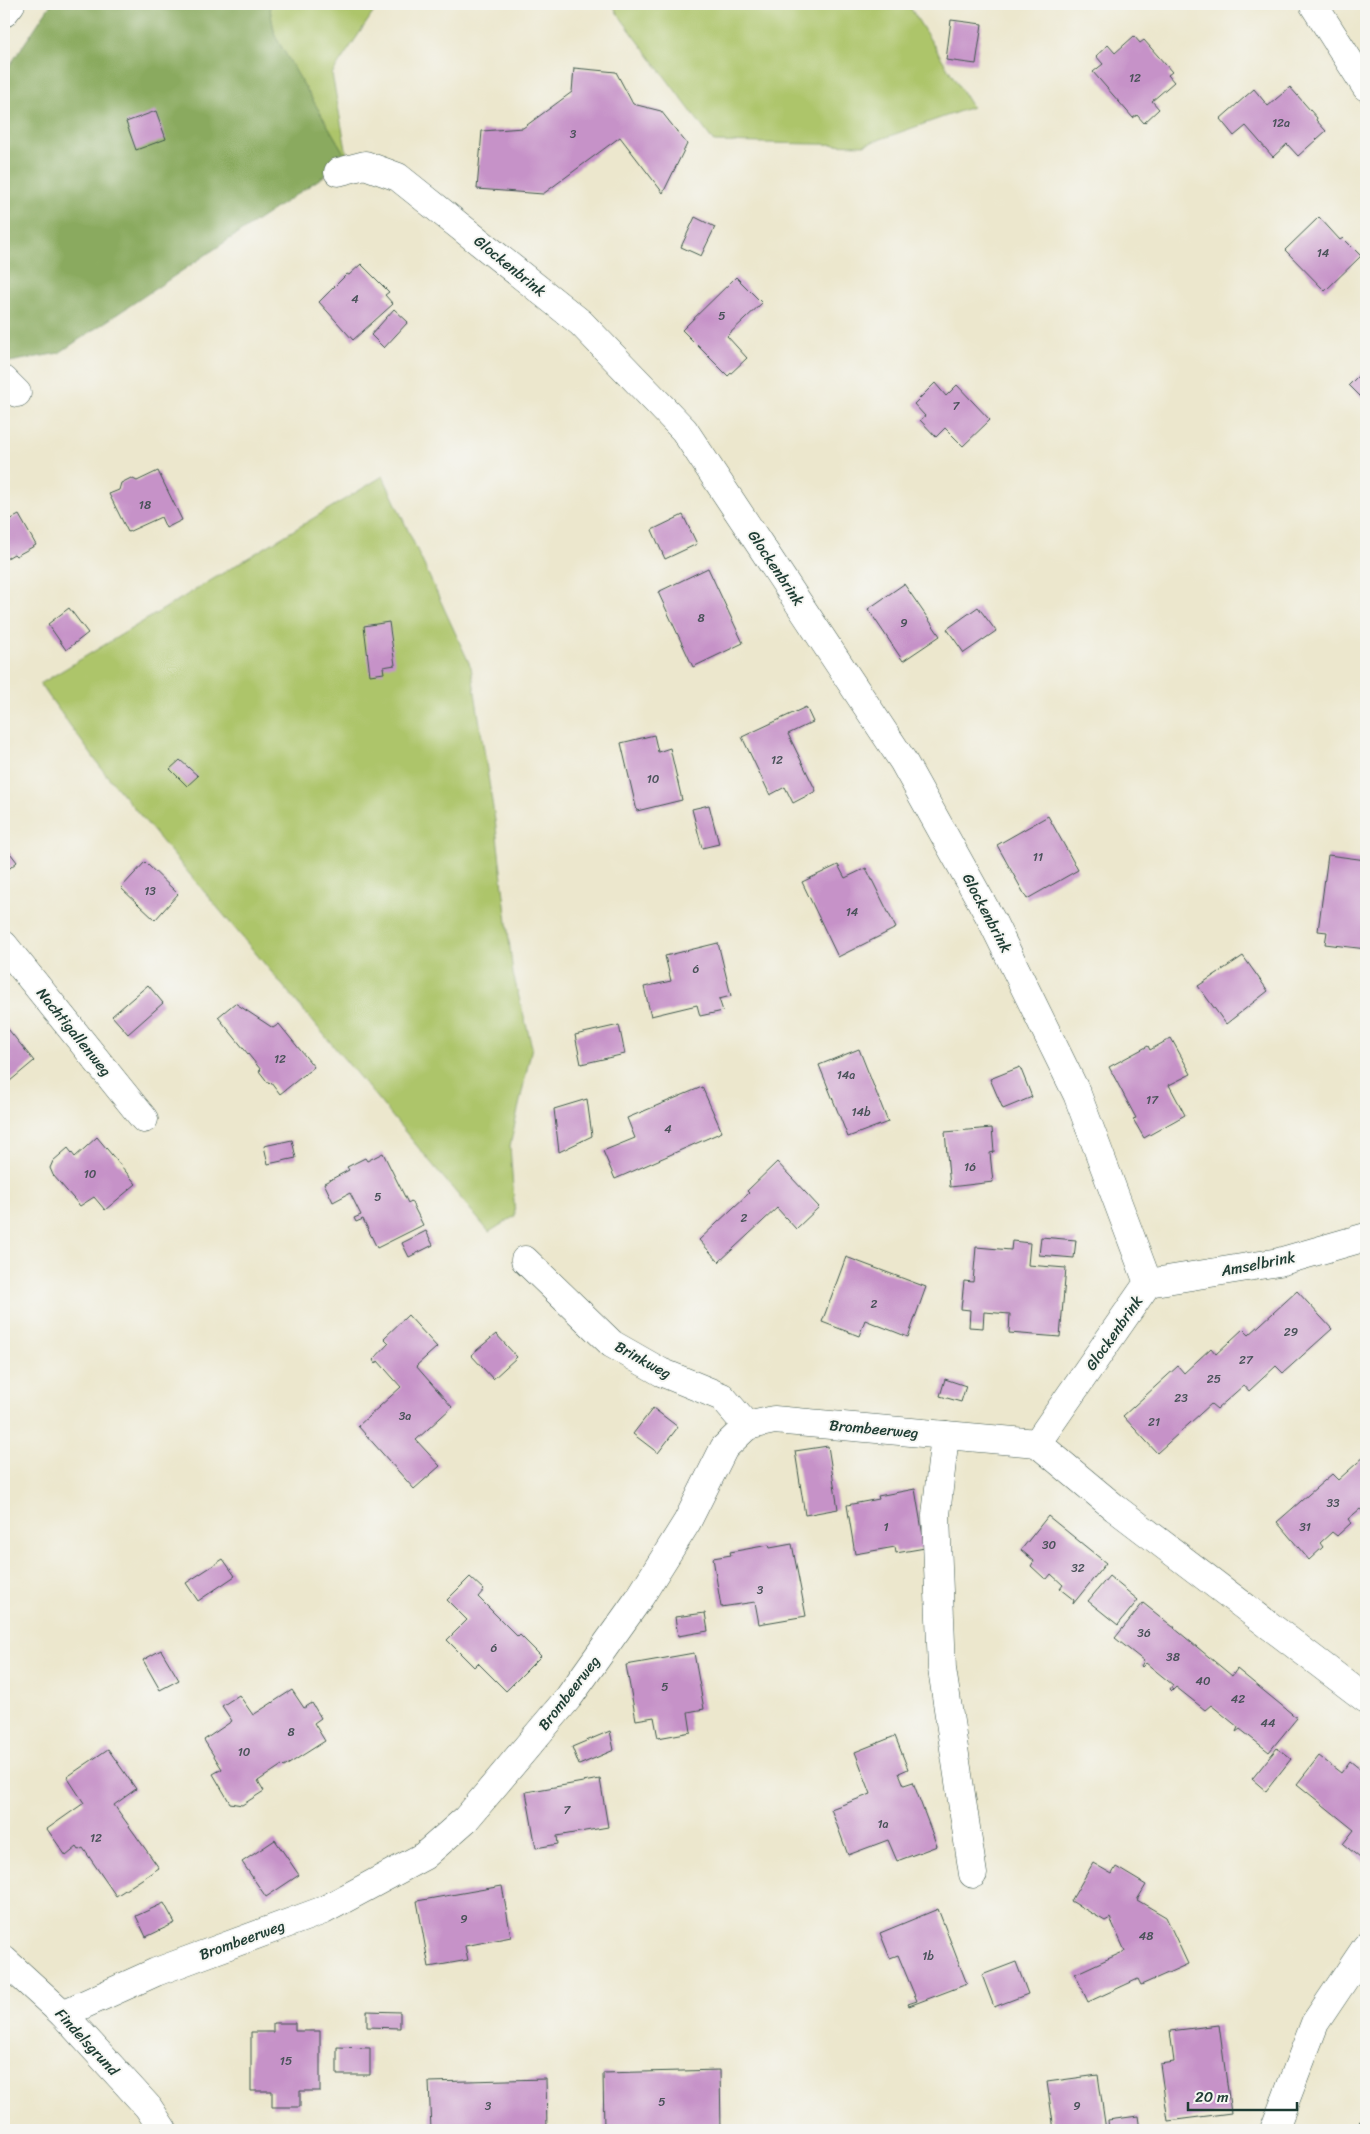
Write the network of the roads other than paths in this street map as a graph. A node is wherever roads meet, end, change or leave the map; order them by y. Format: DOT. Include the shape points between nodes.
graph roads {
  1 [pos="11,4"];
  2 [pos="1313,4"];
  3 [pos="4,13"];
  4 [pos="1366,87"];
  5 [pos="338,172"];
  6 [pos="4,945"];
  7 [pos="144,1119"];
  8 [pos="1366,1237"];
  9 [pos="525,1260"];
  10 [pos="1148,1283"];
  11 [pos="747,1426"];
  12 [pos="945,1435"];
  13 [pos="1037,1443"];
  14 [pos="1366,1699"];
  15 [pos="973,1874"];
  16 [pos="1366,1947"];
  17 [pos="4,1960"];
  18 [pos="62,2014"];
  19 [pos="163,2130"];
  20 [pos="1274,2130"];
  1 -- 3 [label="street"];
  2 -- 4 [label="street"];
  5 -- 10 [label="street, Glockenbrink" via="364,165 398,177 581,323 684,430 903,761 992,921 1077,1094"];
  6 -- 7 [label="street, Nachtigallenweg"];
  8 -- 10 [label="street, Amselbrink" via="1279,1262"];
  9 -- 11 [label="street, Brinkweg" via="612,1344 661,1372 722,1397"];
  10 -- 13 [label="street, Glockenbrink"];
  11 -- 12 [label="street, Brombeerweg" via="774,1420"];
  11 -- 18 [label="street, Brombeerweg" via="724,1448 687,1522 640,1597 569,1697 466,1819 424,1856 324,1910 156,1972"];
  12 -- 13 [label="street, Brombeerweg"];
  12 -- 15 [label="street" via="936,1515 942,1668"];
  13 -- 14 [label="street" via="1115,1508"];
  16 -- 20 [label="street" via="1314,2023"];
  17 -- 18 [label="street, Findelsgrund"];
  18 -- 19 [label="street, Findelsgrund" via="148,2106"];
}
